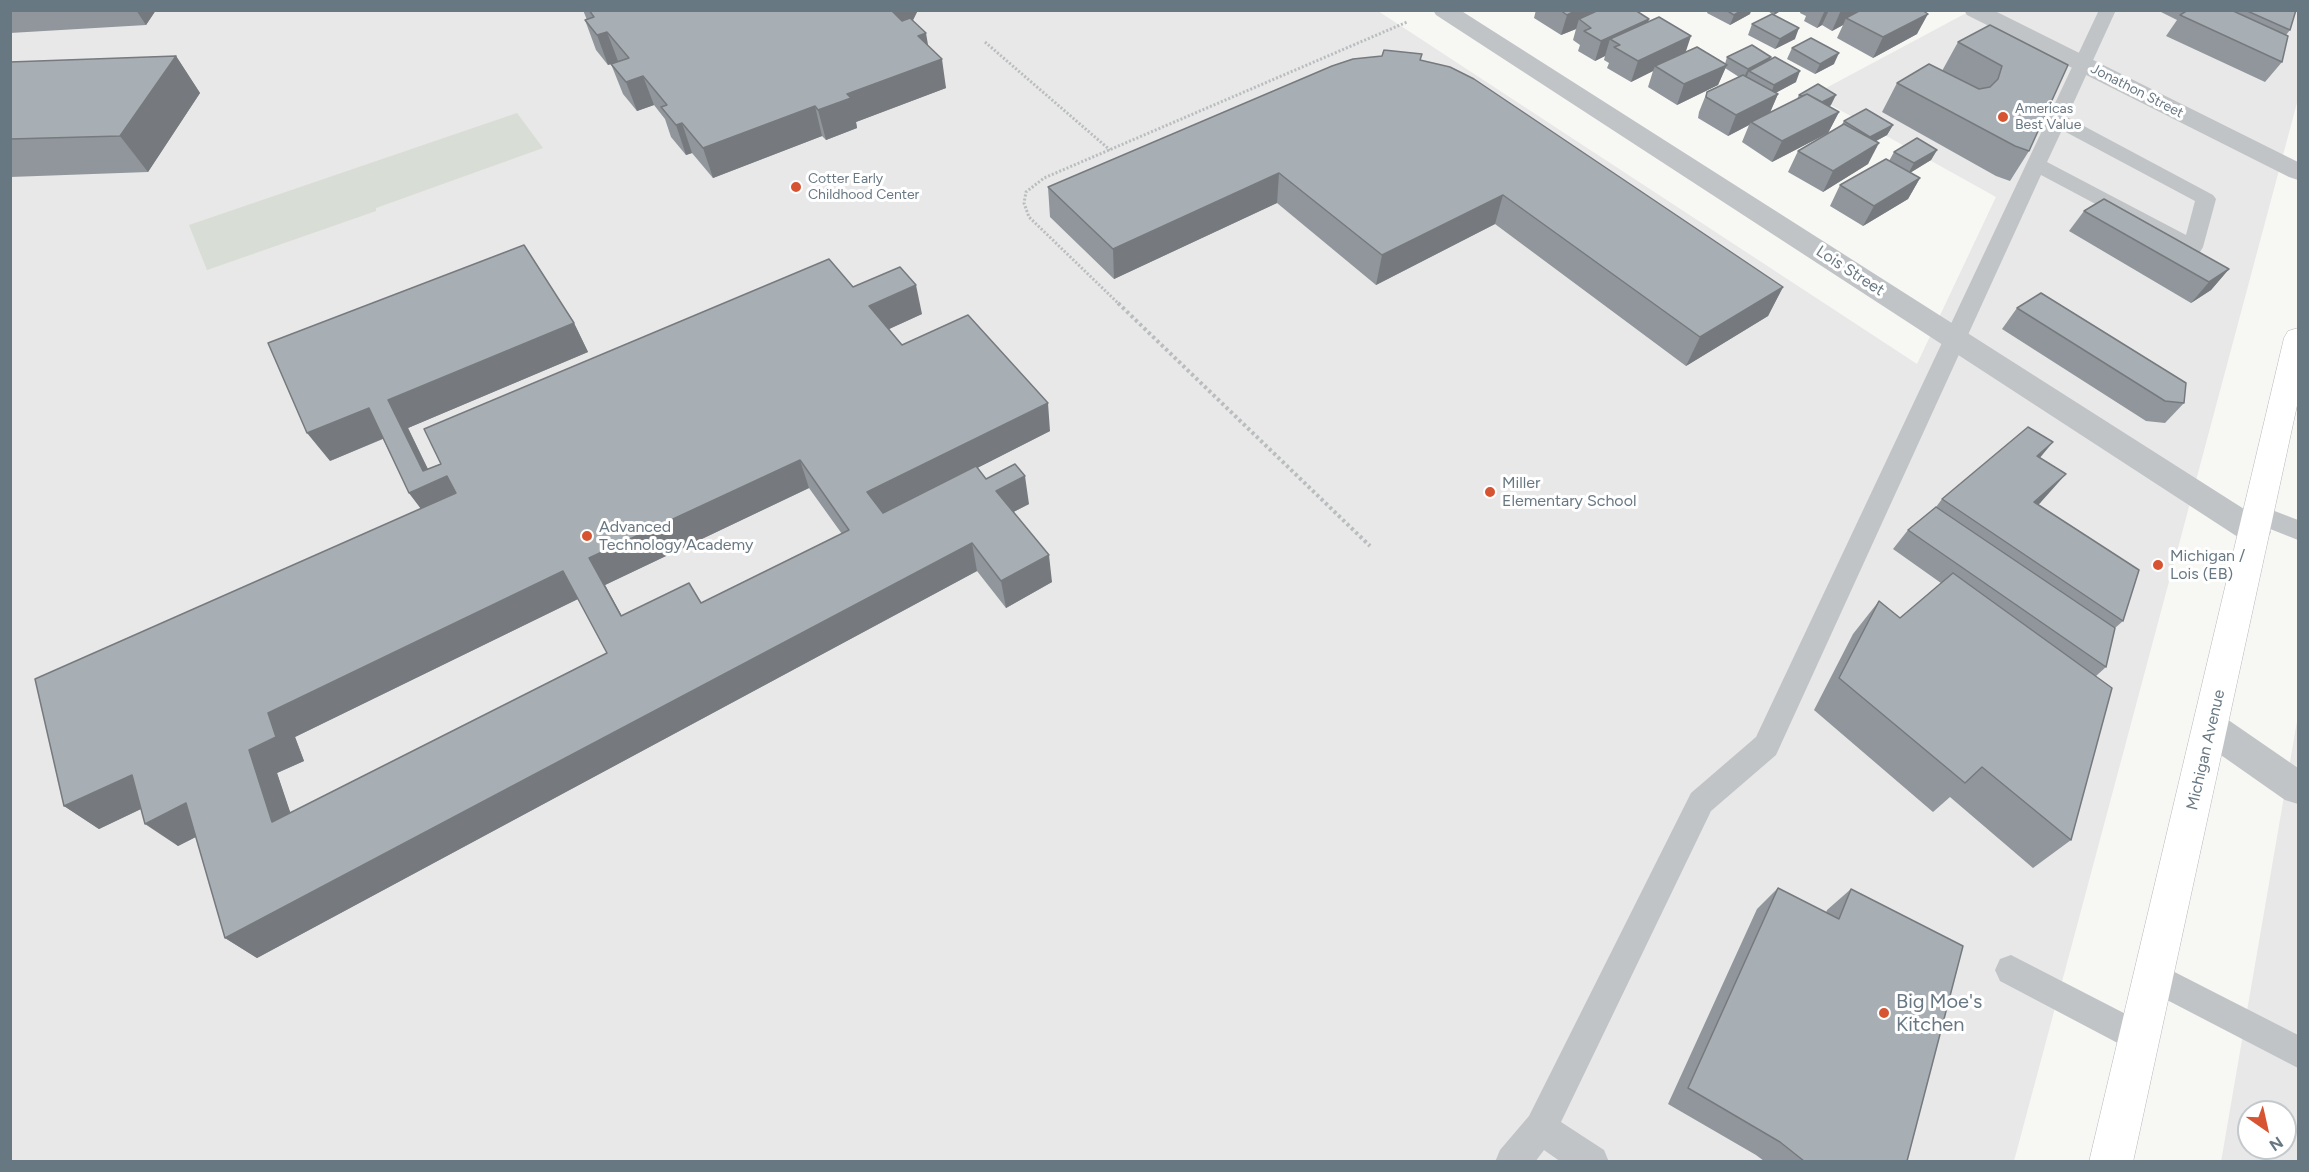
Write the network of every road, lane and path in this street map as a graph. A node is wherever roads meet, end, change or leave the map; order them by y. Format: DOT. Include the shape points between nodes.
graph roads {
  1 [pos="1444,10"];
  2 [pos="1975,10"];
  3 [pos="2108,10"];
  4 [pos="1407,22"];
  5 [pos="985,42"];
  6 [pos="2084,64"];
  7 [pos="2058,120"];
  8 [pos="1110,150"];
  9 [pos="2037,165"];
  10 [pos="2298,172"];
  11 [pos="2298,338"];
  12 [pos="1956,339"];
  13 [pos="2294,385"];
  14 [pos="2257,523"];
  15 [pos="2298,530"];
  16 [pos="1370,546"];
  17 [pos="2211,728"];
  18 [pos="2298,788"];
  19 [pos="2011,970"];
  20 [pos="2153,976"];
  21 [pos="2140,1038"];
  22 [pos="2298,1052"];
  23 [pos="1541,1128"];
  24 [pos="1512,1161"];
  25 [pos="1592,1161"];
  26 [pos="2111,1161"];
  1 -- 12 [label="street, Lois Street"];
  2 -- 6 [label="street, Jonathon Street"];
  3 -- 6 [label="lane"];
  4 -- 8 [label="path"];
  5 -- 8 [label="path"];
  6 -- 7 [label="lane"];
  6 -- 10 [label="street, Jonathon Street"];
  7 -- 9 [label="lane"];
  7 -- 9 [label="lane" via="2206,199 2193,248"];
  8 -- 16 [label="path" via="1044,178 1026,192 1024,203 1029,217"];
  9 -- 12 [label="lane"];
  11 -- 13 [label="main road, Michigan Avenue"];
  12 -- 14 [label="street, Lois Street"];
  12 -- 23 [label="lane" via="1766,746 1701,802"];
  13 -- 14 [label="main road, Michigan Avenue"];
  14 -- 15 [label="lane"];
  14 -- 17 [label="main road, Michigan Avenue"];
  17 -- 18 [label="street"];
  17 -- 20 [label="main road, Michigan Avenue"];
  19 -- 21 [label="lane"];
  20 -- 21 [label="main road, Michigan Avenue"];
  20 -- 22 [label="lane"];
  21 -- 26 [label="main road, Michigan Avenue"];
  23 -- 24 [label="lane"];
  23 -- 25 [label="lane"];
}
